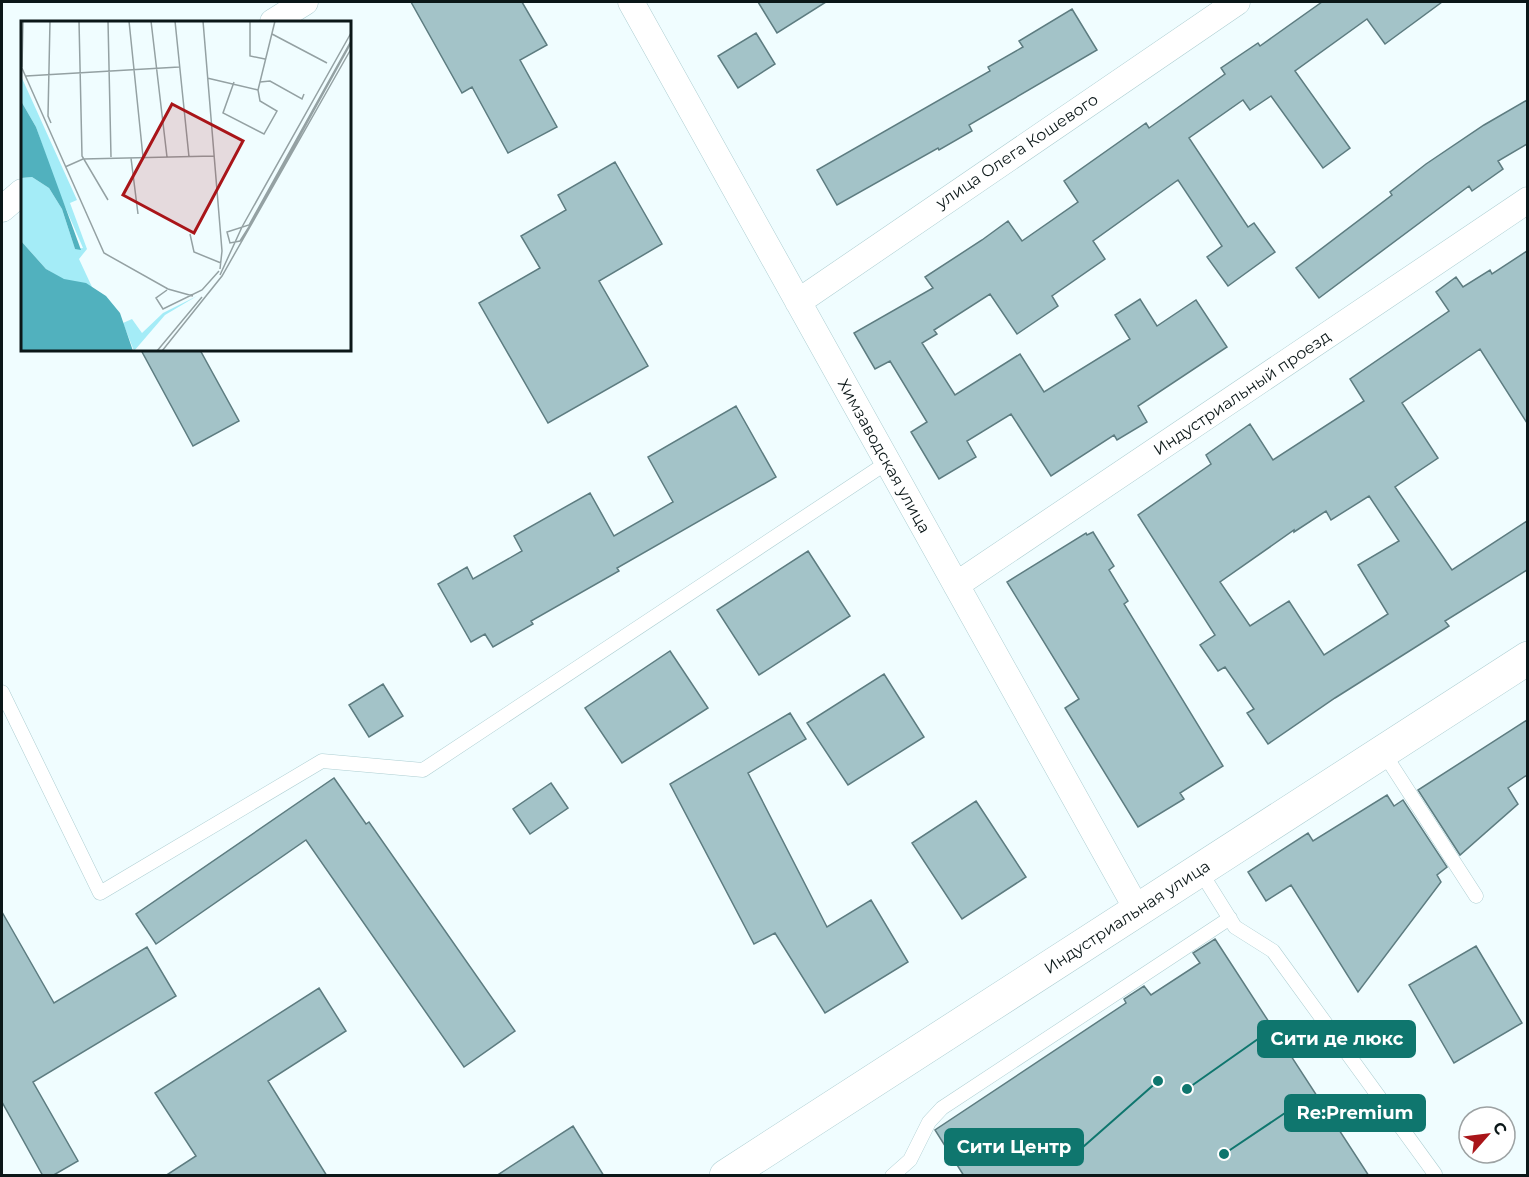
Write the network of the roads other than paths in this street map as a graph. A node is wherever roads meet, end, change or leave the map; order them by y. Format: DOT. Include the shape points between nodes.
graph roads {
  1 [pos="305,2"];
  2 [pos="632,2"];
  3 [pos="1236,2"];
  4 [pos="275,21"];
  5 [pos="21,193"];
  6 [pos="1527,200"];
  7 [pos="2,209"];
  8 [pos="798,302"];
  9 [pos="888,462"];
  10 [pos="956,585"];
  11 [pos="1527,658"];
  12 [pos="2,692"];
  13 [pos="1383,752"];
  14 [pos="1200,871"];
  15 [pos="1476,896"];
  16 [pos="1138,911"];
  17 [pos="1230,918"];
  18 [pos="1436,1174"];
  19 [pos="726,1176"];
  20 [pos="892,1176"];
  1 -- 4 [label="street"];
  2 -- 8 [label="street, Химзаводская улица"];
  3 -- 8 [label="street, улица Олега Кошевого"];
  5 -- 7 [label="street"];
  6 -- 10 [label="street, Индустриальный проезд"];
  8 -- 9 [label="street, Химзаводская улица"];
  9 -- 10 [label="street, Химзаводская улица"];
  9 -- 12 [label="lane" via="423,770 322,761 100,893"];
  10 -- 16 [label="street, Химзаводская улица"];
  11 -- 13 [label="main road, Индустриальная улица"];
  13 -- 14 [label="main road, Индустриальная улица"];
  13 -- 15 [label="lane"];
  14 -- 16 [label="main road, Индустриальная улица"];
  14 -- 17 [label="lane"];
  16 -- 19 [label="main road, Индустриальная улица"];
  17 -- 18 [label="lane" via="1235,927 1273,951"];
  17 -- 20 [label="lane" via="942,1108 929,1122 910,1160"];
}
